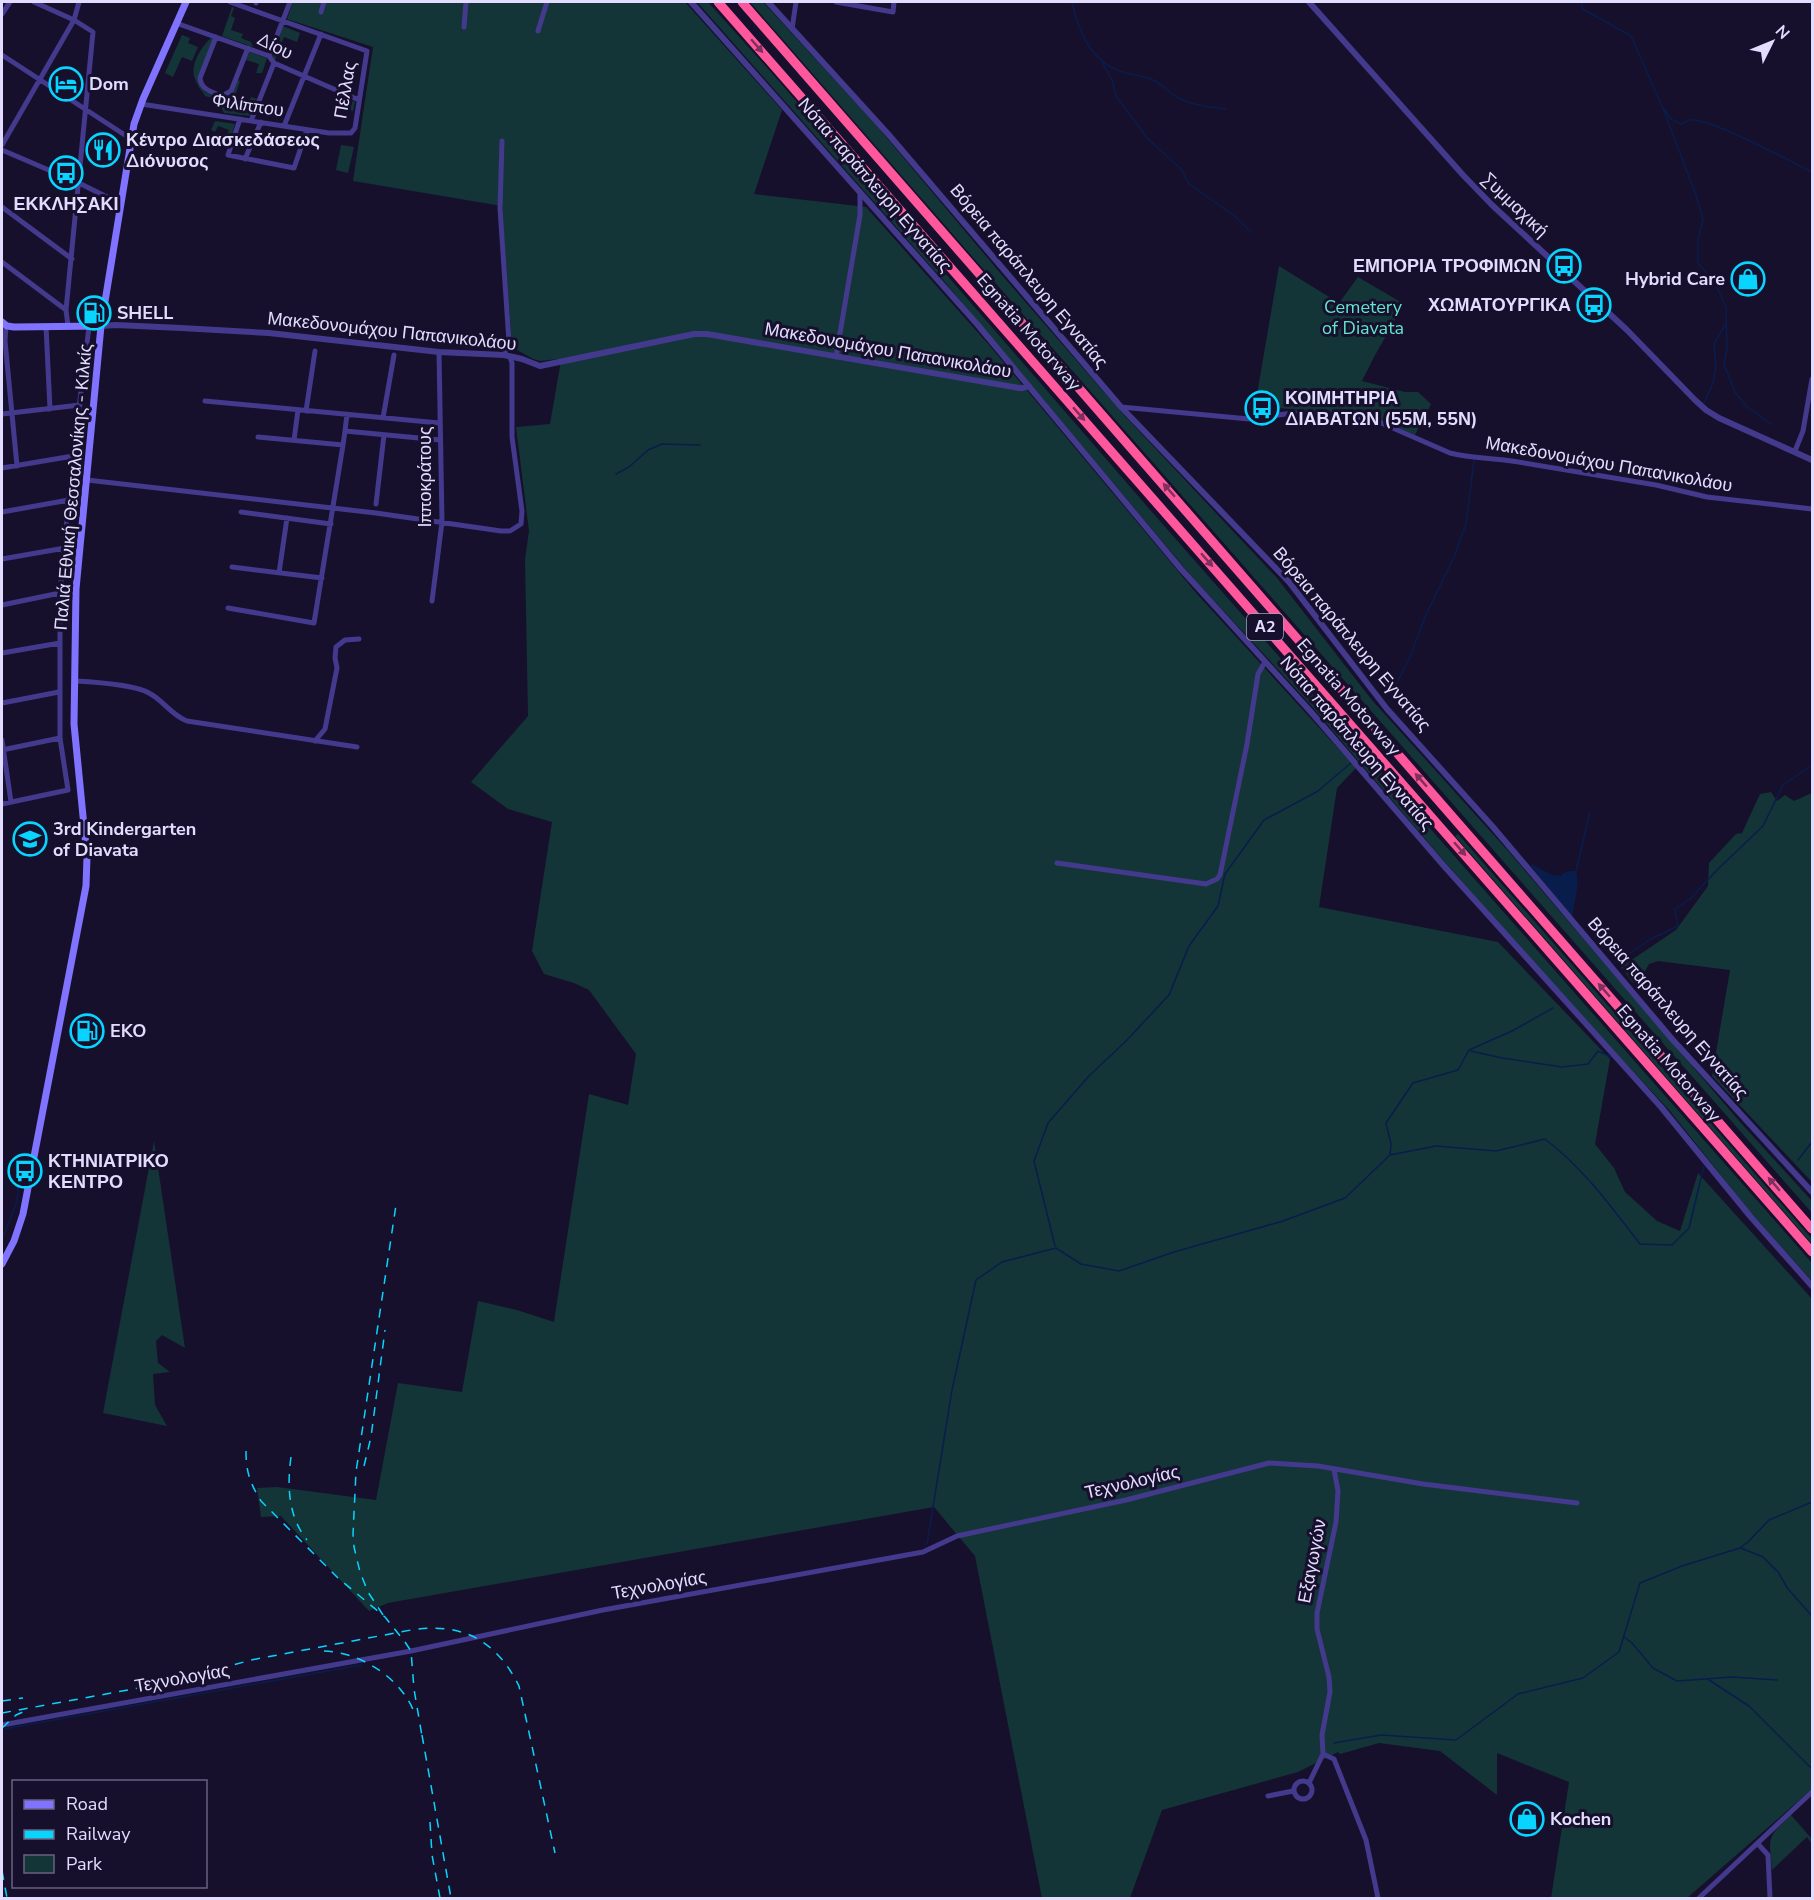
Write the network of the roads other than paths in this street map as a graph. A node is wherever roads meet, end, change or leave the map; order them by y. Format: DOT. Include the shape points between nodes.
graph roads {
  1 [pos="10,2"];
  2 [pos="34,2"];
  3 [pos="79,2"];
  4 [pos="186,2"];
  5 [pos="230,2"];
  6 [pos="290,2"];
  7 [pos="324,2"];
  8 [pos="466,2"];
  9 [pos="547,2"];
  10 [pos="692,2"];
  11 [pos="718,2"];
  12 [pos="742,2"];
  13 [pos="768,2"];
  14 [pos="796,2"];
  15 [pos="836,2"];
  16 [pos="894,2"];
  17 [pos="1309,2"];
  18 [pos="321,12"];
  19 [pos="2,14"];
  20 [pos="74,20"];
  21 [pos="282,21"];
  22 [pos="176,23"];
  23 [pos="464,27"];
  24 [pos="792,29"];
  25 [pos="538,31"];
  26 [pos="321,34"];
  27 [pos="216,37"];
  28 [pos="248,48"];
  29 [pos="2,56"];
  30 [pos="269,56"];
  31 [pos="274,63"];
  32 [pos="304,76"];
  33 [pos="40,81"];
  34 [pos="359,100"];
  35 [pos="141,104"];
  36 [pos="86,109"];
  37 [pos="240,119"];
  38 [pos="251,121"];
  39 [pos="261,122"];
  40 [pos="284,126"];
  41 [pos="307,130"];
  42 [pos="351,133"];
  43 [pos="131,139"];
  44 [pos="502,141"];
  45 [pos="2,145"];
  46 [pos="2,150"];
  47 [pos="245,159"];
  48 [pos="79,183"];
  49 [pos="860,191"];
  50 [pos="121,204"];
  51 [pos="2,207"];
  52 [pos="72,259"];
  53 [pos="2,262"];
  54 [pos="66,310"];
  55 [pos="3,323"];
  56 [pos="99,324"];
  57 [pos="46,326"];
  58 [pos="68,326"];
  59 [pos="88,327"];
  60 [pos="315,351"];
  61 [pos="439,352"];
  62 [pos="394,355"];
  63 [pos="507,356"];
  64 [pos="836,357"];
  65 [pos="1812,379"];
  66 [pos="1029,386"];
  67 [pos="205,401"];
  68 [pos="80,405"];
  69 [pos="1121,407"];
  70 [pos="50,409"];
  71 [pos="298,410"];
  72 [pos="306,411"];
  73 [pos="2,414"];
  74 [pos="12,414"];
  75 [pos="347,414"];
  76 [pos="383,418"];
  77 [pos="439,423"];
  78 [pos="345,431"];
  79 [pos="384,435"];
  80 [pos="258,437"];
  81 [pos="294,440"];
  82 [pos="440,440"];
  83 [pos="343,445"];
  84 [pos="1795,451"];
  85 [pos="73,456"];
  86 [pos="1812,460"];
  87 [pos="17,466"];
  88 [pos="2,468"];
  89 [pos="87,480"];
  90 [pos="69,500"];
  91 [pos="376,504"];
  92 [pos="333,508"];
  93 [pos="1812,510"];
  94 [pos="2,512"];
  95 [pos="242,512"];
  96 [pos="287,518"];
  97 [pos="442,522"];
  98 [pos="331,524"];
  99 [pos="65,548"];
  100 [pos="2,559"];
  101 [pos="232,567"];
  102 [pos="279,573"];
  103 [pos="322,578"];
  104 [pos="60,593"];
  105 [pos="432,601"];
  106 [pos="2,605"];
  107 [pos="228,609"];
  108 [pos="359,639"];
  109 [pos="60,643"];
  110 [pos="2,653"];
  111 [pos="1265,662"];
  112 [pos="74,681"];
  113 [pos="59,692"];
  114 [pos="2,703"];
  115 [pos="60,738"];
  116 [pos="2,740"];
  117 [pos="315,741"];
  118 [pos="357,747"];
  119 [pos="2,750"];
  120 [pos="11,802"];
  121 [pos="2,804"];
  122 [pos="1057,863"];
  123 [pos="1812,1192"];
  124 [pos="1812,1228"];
  125 [pos="1812,1252"];
  126 [pos="2,1264"];
  127 [pos="1812,1286"];
  128 [pos="1334,1468"];
  129 [pos="1577,1503"];
  130 [pos="2,1725"];
  131 [pos="1323,1754"];
  132 [pos="1309,1783"];
  133 [pos="1293,1791"];
  134 [pos="1812,1792"];
  135 [pos="1268,1796"];
  136 [pos="1758,1844"];
  137 [pos="1378,1899"];
  138 [pos="1699,1899"];
  139 [pos="1770,1899"];
  1 -- 19 [label="street"];
  2 -- 20 [label="street"];
  3 -- 20 [label="street"];
  4 -- 22 [label="main road, Παλιά Εθνική Θεσσαλονίκης - Κιλκίς"];
  5 -- 21 [label="street"];
  6 -- 21 [label="street"];
  7 -- 18 [label="street"];
  8 -- 23 [label="street"];
  9 -- 25 [label="street"];
  10 -- 49 [label="street, Νότια παράπλευρη Εγνατίας"];
  11 -- 125 [label="highway, Egnatia Motorway / Α2, one-way"];
  124 -- 12 [label="highway, Egnatia Motorway / Α2, one-way"];
  13 -- 24 [label="street, Βόρεια παράπλευρη Εγνατίας"];
  14 -- 24 [label="street"];
  15 -- 16 [label="street" via="893,12"];
  17 -- 84 [label="street, Συμμαχική" via="1470,183 1627,330 1695,400 1719,418"];
  20 -- 33 [label="street"];
  20 -- 36 [label="street" via="93,33"];
  21 -- 26 [label="street"];
  21 -- 30 [label="street"];
  22 -- 27 [label="street, Δίου"];
  22 -- 35 [label="main road, Παλιά Εθνική Θεσσαλονίκης - Κιλκίς"];
  24 -- 69 [label="street, Βόρεια παράπλευρη Εγνατίας" via="915,165"];
  26 -- 32 [label="street"];
  26 -- 34 [label="street, Πέλλας" via="367,51"];
  27 -- 28 [label="street, Δίου"];
  27 -- 28 [label="street" via="200,78 206,90 222,96 231,91"];
  28 -- 30 [label="street, Δίου"];
  29 -- 33 [label="street"];
  30 -- 31 [label="street, Δίου"];
  31 -- 32 [label="street, Δίου"];
  31 -- 38 [label="street"];
  32 -- 34 [label="street, Δίου"];
  32 -- 40 [label="street"];
  33 -- 36 [label="street"];
  33 -- 45 [label="street"];
  34 -- 42 [label="street, Πέλλας"];
  35 -- 37 [label="street, Φιλίππου"];
  35 -- 43 [label="main road, Παλιά Εθνική Θεσσαλονίκης - Κιλκίς"];
  36 -- 43 [label="street"];
  36 -- 48 [label="street"];
  37 -- 38 [label="street, Φιλίππου"];
  37 -- 47 [label="street" via="228,155"];
  38 -- 39 [label="street, Φιλίππου"];
  39 -- 40 [label="street, Φιλίππου"];
  39 -- 47 [label="street"];
  40 -- 41 [label="street, Φιλίππου"];
  41 -- 42 [label="street, Φιλίππου"];
  41 -- 47 [label="street" via="294,168"];
  43 -- 50 [label="main road, Παλιά Εθνική Θεσσαλονίκης - Κιλκίς"];
  44 -- 63 [label="street" via="500,208"];
  46 -- 48 [label="street"];
  48 -- 50 [label="street"];
  48 -- 52 [label="street"];
  49 -- 64 [label="street" via="860,215"];
  49 -- 66 [label="street, Νότια παράπλευρη Εγνατίας"];
  50 -- 56 [label="main road, Παλιά Εθνική Θεσσαλονίκης - Κιλκίς"];
  51 -- 52 [label="street"];
  52 -- 54 [label="street"];
  53 -- 54 [label="street"];
  54 -- 58 [label="street"];
  55 -- 57 [label="main road" via="14,327"];
  55 -- 74 [label="street"];
  56 -- 59 [label="main road"];
  56 -- 61 [label="street, Μακεδονομάχου Παπανικολάου" via="268,333"];
  56 -- 89 [label="main road, Παλιά Εθνική Θεσσαλονίκης - Κιλκίς"];
  57 -- 58 [label="main road"];
  57 -- 70 [label="street"];
  58 -- 59 [label="main road"];
  59 -- 68 [label="street"];
  60 -- 72 [label="street"];
  61 -- 63 [label="street, Μακεδονομάχου Παπανικολάου"];
  61 -- 77 [label="street, Ιπποκράτους"];
  62 -- 76 [label="street"];
  63 -- 64 [label="street, Μακεδονομάχου Παπανικολάου" via="540,366 694,334"];
  63 -- 97 [label="street" via="512,363 512,437 521,524 501,531"];
  64 -- 66 [label="street, Μακεδονομάχου Παπανικολάου" via="1018,388"];
  65 -- 84 [label="street" via="1803,431"];
  66 -- 111 [label="street, Νότια παράπλευρη Εγνατίας" via="1174,561"];
  67 -- 71 [label="street"];
  68 -- 70 [label="street"];
  68 -- 85 [label="street"];
  69 -- 93 [label="street, Μακεδονομάχου Παπανικολάου" via="1250,419 1293,413 1356,418 1379,422 1462,457 1512,461 1715,498"];
  69 -- 123 [label="street, Βόρεια παράπλευρη Εγνατίας" via="1289,582 1388,709 1665,1031"];
  70 -- 74 [label="street"];
  71 -- 72 [label="street"];
  71 -- 81 [label="street"];
  72 -- 75 [label="street"];
  73 -- 74 [label="street"];
  74 -- 87 [label="street"];
  75 -- 76 [label="street"];
  75 -- 78 [label="street"];
  76 -- 77 [label="street"];
  77 -- 82 [label="street, Ιπποκράτους"];
  78 -- 79 [label="street"];
  78 -- 83 [label="street"];
  79 -- 82 [label="street"];
  79 -- 91 [label="street"];
  80 -- 81 [label="street"];
  81 -- 83 [label="street"];
  82 -- 97 [label="street, Ιπποκράτους"];
  83 -- 92 [label="street"];
  84 -- 86 [label="street, Συμμαχική"];
  85 -- 87 [label="street"];
  85 -- 90 [label="street"];
  87 -- 88 [label="street"];
  89 -- 92 [label="street"];
  89 -- 112 [label="main road, Παλιά Εθνική Θεσσαλονίκης - Κιλκίς" via="76,590"];
  90 -- 94 [label="street"];
  90 -- 99 [label="street"];
  92 -- 97 [label="street"];
  92 -- 98 [label="street"];
  95 -- 96 [label="street"];
  96 -- 98 [label="street"];
  96 -- 102 [label="street"];
  97 -- 105 [label="street, Ιπποκράτους"];
  98 -- 103 [label="street"];
  99 -- 100 [label="street"];
  99 -- 104 [label="street"];
  101 -- 102 [label="street"];
  102 -- 103 [label="street"];
  103 -- 107 [label="street" via="314,623"];
  104 -- 106 [label="street"];
  104 -- 109 [label="street"];
  108 -- 117 [label="street" via="345,639 336,647 337,668 325,729"];
  109 -- 110 [label="street"];
  109 -- 113 [label="street"];
  111 -- 122 [label="street" via="1258,674 1247,744 1216,879 1206,884"];
  111 -- 127 [label="street, Νότια παράπλευρη Εγνατίας" via="1650,1093"];
  112 -- 117 [label="street" via="105,682 148,692 187,721"];
  112 -- 126 [label="main road, Παλιά Εθνική Θεσσαλονίκης - Κιλκίς" via="86,892 22,1214"];
  113 -- 114 [label="street"];
  113 -- 115 [label="street"];
  115 -- 119 [label="street"];
  115 -- 120 [label="street" via="68,790"];
  116 -- 119 [label="street"];
  117 -- 118 [label="street"];
  119 -- 120 [label="street"];
  120 -- 121 [label="street"];
  128 -- 129 [label="street" via="1423,1484"];
  128 -- 130 [label="street, Τεχνολογίας" via="1269,1463 1126,1500 957,1536 923,1552"];
  128 -- 131 [label="street, Εξαγωγών" via="1338,1491 1336,1522 1317,1612 1330,1692 1322,1734"];
  131 -- 132 [label="street"];
  131 -- 137 [label="street" via="1334,1759 1366,1840"];
  132 -- 133 [label="street" via="1297,1782"];
  132 -- 133 [label="street" via="1312,1791 1307,1798 1298,1798"];
  133 -- 135 [label="street"];
  134 -- 136 [label="street"];
  136 -- 138 [label="street"];
  136 -- 139 [label="street" via="1768,1855"];
}
